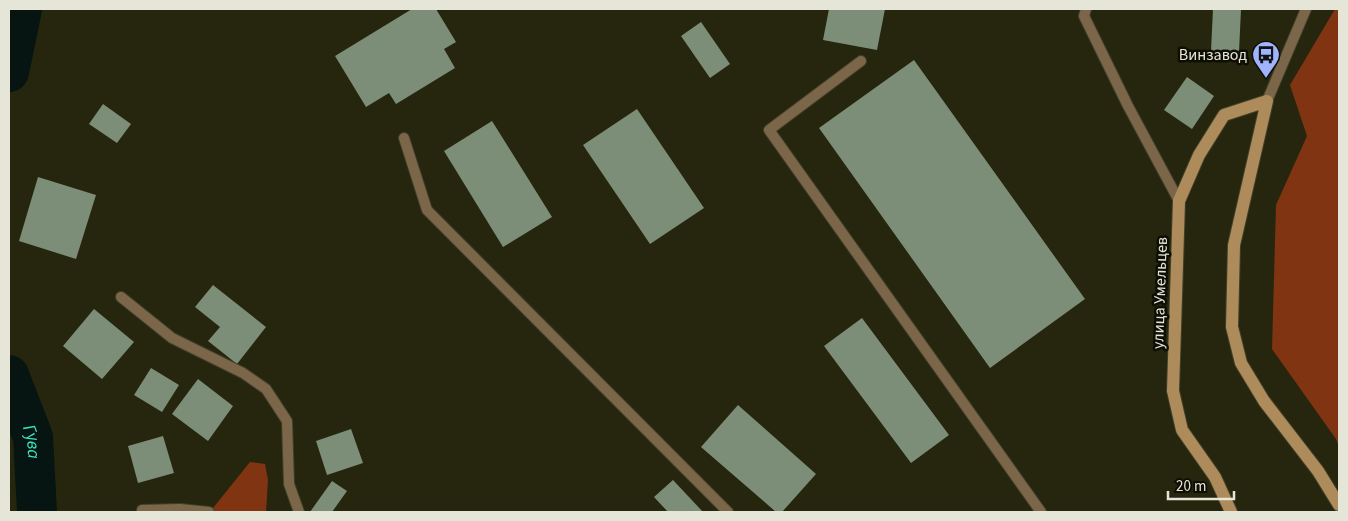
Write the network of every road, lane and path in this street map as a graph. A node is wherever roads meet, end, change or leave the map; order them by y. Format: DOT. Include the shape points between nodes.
graph roads {
  1 [pos="1086,9"];
  2 [pos="1306,9"];
  3 [pos="861,61"];
  4 [pos="1267,101"];
  5 [pos="404,138"];
  6 [pos="1179,201"];
  7 [pos="121,297"];
  8 [pos="1339,505"];
  9 [pos="142,510"];
  10 [pos="209,512"];
  11 [pos="299,512"];
  12 [pos="728,512"];
  13 [pos="1041,512"];
  14 [pos="1231,512"];
  1 -- 6 [label="lane" via="1084,16"];
  2 -- 4 [label="lane"];
  3 -- 13 [label="lane" via="769,130"];
  4 -- 6 [label="main road, улица Умельцев" via="1224,115 1200,155"];
  4 -- 8 [label="main road" via="1234,245 1232,327 1241,363"];
  5 -- 12 [label="lane" via="427,210"];
  6 -- 14 [label="main road, улица Умельцев" via="1173,391 1182,430 1215,477"];
  7 -- 11 [label="lane" via="172,338 243,373 266,390 287,421 290,484"];
  9 -- 10 [label="lane"];
}
